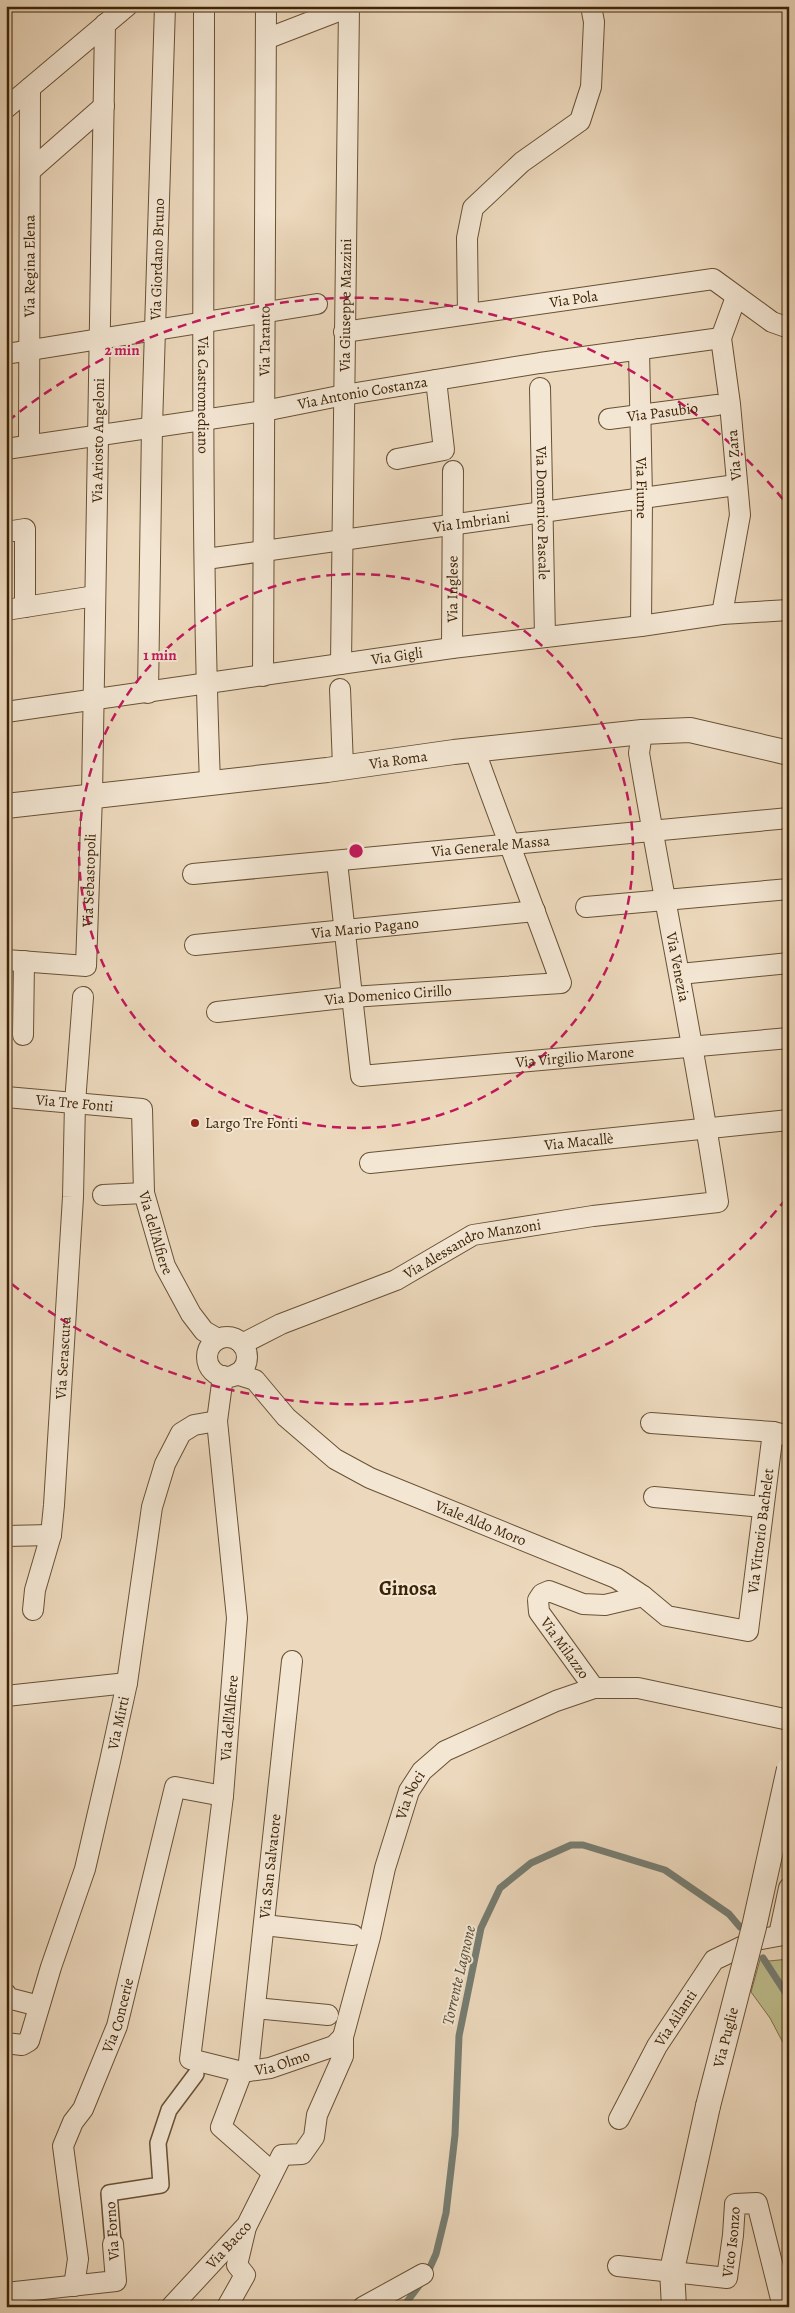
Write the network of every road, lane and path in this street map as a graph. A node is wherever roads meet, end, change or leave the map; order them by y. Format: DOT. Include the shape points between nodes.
graph roads {
  1 [pos="127,6"];
  2 [pos="165,6"];
  3 [pos="204,6"];
  4 [pos="266,6"];
  5 [pos="591,6"];
  6 [pos="349,7"];
  7 [pos="105,24"];
  8 [pos="266,39"];
  9 [pos="30,88"];
  10 [pos="104,106"];
  11 [pos="6,108"];
  12 [pos="30,171"];
  13 [pos="736,297"];
  14 [pos="317,304"];
  15 [pos="263,312"];
  16 [pos="468,314"];
  17 [pos="203,322"];
  18 [pos="789,328"];
  19 [pos="155,330"];
  20 [pos="344,332"];
  21 [pos="100,338"];
  22 [pos="721,338"];
  23 [pos="639,349"];
  24 [pos="30,350"];
  25 [pos="6,354"];
  26 [pos="436,380"];
  27 [pos="540,388"];
  28 [pos="344,395"];
  29 [pos="716,405"];
  30 [pos="264,411"];
  31 [pos="640,415"];
  32 [pos="204,419"];
  33 [pos="609,419"];
  34 [pos="152,427"];
  35 [pos="97,436"];
  36 [pos="29,445"];
  37 [pos="6,449"];
  38 [pos="397,460"];
  39 [pos="453,471"];
  40 [pos="736,485"];
  41 [pos="642,498"];
  42 [pos="541,512"];
  43 [pos="453,525"];
  44 [pos="6,532"];
  45 [pos="341,540"];
  46 [pos="264,551"];
  47 [pos="206,559"];
  48 [pos="95,596"];
  49 [pos="16,609"];
  50 [pos="789,610"];
  51 [pos="722,614"];
  52 [pos="641,626"];
  53 [pos="545,637"];
  54 [pos="452,648"];
  55 [pos="341,664"];
  56 [pos="263,676"];
  57 [pos="206,685"];
  58 [pos="340,689"];
  59 [pos="148,693"];
  60 [pos="93,700"];
  61 [pos="6,712"];
  62 [pos="642,732"];
  63 [pos="476,751"];
  64 [pos="789,752"];
  65 [pos="343,766"];
  66 [pos="210,782"];
  67 [pos="92,796"];
  68 [pos="6,806"];
  69 [pos="789,818"];
  70 [pos="652,830"];
  71 [pos="508,845"];
  72 [pos="337,862"];
  73 [pos="193,874"];
  74 [pos="789,889"];
  75 [pos="665,900"];
  76 [pos="586,907"];
  77 [pos="535,911"];
  78 [pos="345,930"];
  79 [pos="194,945"];
  80 [pos="15,960"];
  81 [pos="789,963"];
  82 [pos="680,974"];
  83 [pos="83,997"];
  84 [pos="352,997"];
  85 [pos="217,1012"];
  86 [pos="23,1034"];
  87 [pos="789,1038"];
  88 [pos="694,1047"];
  89 [pos="6,1097"];
  90 [pos="75,1103"];
  91 [pos="142,1109"];
  92 [pos="789,1120"];
  93 [pos="707,1128"];
  94 [pos="370,1163"];
  95 [pos="144,1193"];
  96 [pos="103,1195"];
  97 [pos="718,1202"];
  98 [pos="218,1339"];
  99 [pos="242,1344"];
  100 [pos="230,1375"];
  101 [pos="217,1421"];
  102 [pos="651,1423"];
  103 [pos="781,1434"];
  104 [pos="654,1497"];
  105 [pos="764,1507"];
  106 [pos="51,1535"];
  107 [pos="6,1536"];
  108 [pos="643,1596"];
  109 [pos="33,1610"];
  110 [pos="748,1631"];
  111 [pos="292,1661"];
  112 [pos="127,1682"];
  113 [pos="594,1688"];
  114 [pos="6,1696"];
  115 [pos="789,1720"];
  116 [pos="789,1769"];
  117 [pos="223,1796"];
  118 [pos="789,1888"];
  119 [pos="264,1925"];
  120 [pos="784,1934"];
  121 [pos="353,1936"];
  122 [pos="6,1994"];
  123 [pos="39,2006"];
  124 [pos="255,2008"];
  125 [pos="328,2016"];
  126 [pos="343,2037"];
  127 [pos="14,2044"];
  128 [pos="193,2066"];
  129 [pos="245,2071"];
  130 [pos="619,2119"];
  131 [pos="272,2172"];
  132 [pos="247,2225"];
  133 [pos="112,2244"];
  134 [pos="618,2266"];
  135 [pos="672,2270"];
  136 [pos="423,2274"];
  137 [pos="74,2286"];
  138 [pos="6,2293"];
  139 [pos="171,2307"];
  140 [pos="227,2307"];
  141 [pos="363,2307"];
  142 [pos="674,2307"];
  143 [pos="783,2307"];
  1 -- 7 [label="street"];
  2 -- 19 [label="street, Via Giordano Bruno"];
  3 -- 17 [label="street, Via Castromediano"];
  4 -- 8 [label="street, Via Taranto"];
  5 -- 16 [label="street" via="594,22 591,87 580,120 522,162 473,208 467,238"];
  6 -- 8 [label="street"];
  6 -- 20 [label="street, Via Giuseppe Mazzini"];
  7 -- 9 [label="street"];
  7 -- 10 [label="street, Via Ariosto Angeloni"];
  8 -- 15 [label="street, Via Taranto"];
  9 -- 11 [label="street"];
  9 -- 12 [label="street, Via Regina Elena"];
  10 -- 12 [label="street"];
  10 -- 21 [label="street, Via Ariosto Angeloni"];
  12 -- 24 [label="street, Via Regina Elena"];
  13 -- 16 [label="street, Via Pola" via="713,279"];
  13 -- 18 [label="street, Via Pola" via="772,322"];
  13 -- 22 [label="street, Via Zara"];
  14 -- 15 [label="street"];
  15 -- 17 [label="street"];
  15 -- 30 [label="street, Via Taranto"];
  16 -- 20 [label="street, Via Pola"];
  17 -- 19 [label="street"];
  17 -- 32 [label="street, Via Castromediano"];
  19 -- 21 [label="street"];
  19 -- 34 [label="street, Via Giordano Bruno"];
  20 -- 28 [label="street, Via Giuseppe Mazzini"];
  21 -- 24 [label="street"];
  21 -- 35 [label="street, Via Ariosto Angeloni"];
  22 -- 23 [label="street, Via Antonio Costanza"];
  22 -- 40 [label="street, Via Zara"];
  23 -- 26 [label="street, Via Antonio Costanza"];
  23 -- 31 [label="street, Via Fiume"];
  24 -- 25 [label="street"];
  24 -- 36 [label="street, Via Regina Elena"];
  26 -- 28 [label="street, Via Antonio Costanza"];
  26 -- 38 [label="street" via="444,450"];
  27 -- 42 [label="street, Via Domenico Pascale"];
  28 -- 30 [label="street, Via Antonio Costanza"];
  28 -- 45 [label="street, Via Giuseppe Mazzini"];
  29 -- 31 [label="street, Via Pasubio"];
  30 -- 32 [label="street, Via Antonio Costanza"];
  30 -- 46 [label="street, Via Taranto"];
  31 -- 33 [label="street, Via Pasubio"];
  31 -- 41 [label="street, Via Fiume"];
  32 -- 34 [label="street, Via Antonio Costanza"];
  32 -- 47 [label="street, Via Castromediano"];
  34 -- 35 [label="street, Via Antonio Costanza"];
  34 -- 59 [label="street, Via Giordano Bruno"];
  35 -- 36 [label="street, Via Antonio Costanza"];
  35 -- 48 [label="street, Via Ariosto Angeloni"];
  36 -- 37 [label="street, Via Antonio Costanza"];
  39 -- 43 [label="street, Via Inglese"];
  40 -- 41 [label="street, Via Imbriani"];
  40 -- 51 [label="street, Via Zara" via="740,515"];
  41 -- 42 [label="street, Via Imbriani"];
  41 -- 52 [label="street, Via Fiume"];
  42 -- 43 [label="street, Via Imbriani"];
  42 -- 53 [label="street, Via Domenico Pascale"];
  43 -- 45 [label="street, Via Imbriani"];
  43 -- 54 [label="street, Via Inglese"];
  44 -- 49 [label="street" via="25,529"];
  45 -- 46 [label="street, Via Imbriani"];
  45 -- 55 [label="street, Via Giuseppe Mazzini"];
  46 -- 47 [label="street, Via Imbriani"];
  46 -- 56 [label="street, Via Taranto"];
  47 -- 57 [label="street, Via Castromediano"];
  48 -- 49 [label="street"];
  48 -- 60 [label="street, Via Ariosto Angeloni"];
  50 -- 51 [label="street, Via Gigli"];
  51 -- 52 [label="street, Via Gigli"];
  52 -- 53 [label="street, Via Gigli"];
  53 -- 54 [label="street, Via Gigli"];
  54 -- 55 [label="street, Via Gigli"];
  55 -- 56 [label="street, Via Gigli"];
  56 -- 57 [label="street, Via Gigli"];
  57 -- 59 [label="street, Via Gigli"];
  57 -- 66 [label="street, Via Castromediano"];
  58 -- 65 [label="street"];
  59 -- 60 [label="street, Via Gigli"];
  60 -- 61 [label="street, Via Gigli"];
  60 -- 67 [label="street, Via Ariosto Angeloni"];
  62 -- 63 [label="street, Via Roma"];
  62 -- 64 [label="street, Via Roma" via="690,730"];
  62 -- 70 [label="street, Via Venezia" via="639,753"];
  63 -- 65 [label="street, Via Roma"];
  63 -- 71 [label="street"];
  65 -- 66 [label="street, Via Roma"];
  66 -- 67 [label="street, Via Roma"];
  67 -- 68 [label="street, Via Roma"];
  67 -- 80 [label="street, Via Sebastopoli" via="86,966"];
  69 -- 70 [label="street, Via Generale Massa"];
  70 -- 71 [label="street, Via Generale Massa"];
  70 -- 75 [label="street, Via Venezia"];
  71 -- 72 [label="street, Via Generale Massa"];
  71 -- 77 [label="street"];
  72 -- 73 [label="street, Via Generale Massa"];
  72 -- 78 [label="street"];
  74 -- 75 [label="street"];
  75 -- 76 [label="street"];
  75 -- 82 [label="street, Via Venezia"];
  77 -- 78 [label="street, Via Mario Pagano"];
  77 -- 84 [label="street, Via Domenico Cirillo" via="561,983"];
  78 -- 79 [label="street, Via Mario Pagano"];
  78 -- 84 [label="street"];
  80 -- 86 [label="street"];
  81 -- 82 [label="street"];
  82 -- 88 [label="street, Via Venezia"];
  83 -- 90 [label="street"];
  84 -- 85 [label="street, Via Domenico Cirillo"];
  84 -- 88 [label="street, Via Virgilio Marone" via="361,1076"];
  87 -- 88 [label="street, Via Virgilio Marone"];
  88 -- 93 [label="street, Via Venezia"];
  89 -- 90 [label="street, Via Tre Fonti"];
  90 -- 91 [label="street, Via Tre Fonti"];
  90 -- 106 [label="street, Via Serascura" via="73,1197"];
  91 -- 95 [label="street, Via dell'Alfiere"];
  92 -- 93 [label="street, Via Macallè"];
  93 -- 94 [label="street, Via Macallè"];
  93 -- 97 [label="street, Via Venezia"];
  95 -- 96 [label="street"];
  95 -- 98 [label="street, Via dell'Alfiere" via="165,1266 191,1314 204,1331"];
  97 -- 99 [label="street, Via Alessandro Manzoni" via="593,1216 473,1235 396,1280 281,1324"];
  98 -- 99 [label="street" via="231,1337"];
  98 -- 100 [label="street" via="210,1347 208,1359 212,1370"];
  99 -- 100 [label="street" via="247,1354 245,1366"];
  100 -- 101 [label="street, Via dell'Alfiere"];
  100 -- 108 [label="street, Viale Aldo Moro" via="254,1380 286,1417 335,1459 370,1478 616,1578"];
  101 -- 112 [label="street, Via Mirti" via="194,1425 181,1433 165,1464 152,1507"];
  101 -- 117 [label="street, Via dell'Alfiere" via="237,1618"];
  102 -- 103 [label="street"];
  103 -- 105 [label="street, Via Vittorio Bachelet"];
  104 -- 105 [label="street"];
  105 -- 110 [label="street, Via Vittorio Bachelet"];
  106 -- 107 [label="street"];
  106 -- 109 [label="street, Via Serascura" via="35,1590"];
  108 -- 110 [label="street, Viale Aldo Moro" via="667,1616"];
  108 -- 113 [label="street, Via Milazzo" via="605,1605 583,1604 549,1591 538,1600 539,1612"];
  111 -- 119 [label="street, Via San Salvatore"];
  112 -- 114 [label="street"];
  112 -- 123 [label="street, Via Mirti" via="85,1869"];
  113 -- 115 [label="street, Via Noci" via="638,1688"];
  113 -- 126 [label="street, Via Noci" via="556,1701 445,1751 422,1771 409,1792 387,1861"];
  116 -- 135 [label="street, Via Puglie, bridge"];
  117 -- 128 [label="street, Via dell'Alfiere"];
  117 -- 137 [label="street, Via Concerie" via="175,1787 117,2026 83,2108 63,2146 78,2259"];
  118 -- 120 [label="street"];
  119 -- 121 [label="street"];
  119 -- 124 [label="street, Via San Salvatore"];
  120 -- 130 [label="street, Via Ailanti" via="756,1940 714,1960 657,2046"];
  122 -- 123 [label="street" via="8,1998"];
  123 -- 127 [label="street, Via Mirti" via="29,2041"];
  124 -- 125 [label="street"];
  124 -- 129 [label="street, Via San Salvatore"];
  126 -- 129 [label="street, Via Olmo" via="334,2046 270,2068"];
  126 -- 131 [label="street, Via Noci" via="343,2056 317,2115 314,2137 302,2154 282,2155"];
  128 -- 129 [label="street, Via Olmo"];
  128 -- 133 [label="street, Via Forno" via="169,2110 158,2143 161,2185 109,2193"];
  129 -- 131 [label="street, Via San Salvatore" via="220,2128"];
  131 -- 132 [label="street, Via Bacco"];
  132 -- 139 [label="street, Via Bacco"];
  132 -- 140 [label="street" via="237,2265 245,2275"];
  133 -- 137 [label="street, Via Forno" via="116,2281"];
  134 -- 135 [label="street"];
  135 -- 142 [label="street, Via Puglie"];
  135 -- 143 [label="street, Vico Isonzo" via="727,2278 735,2204 757,2203"];
  136 -- 141 [label="street"];
  137 -- 138 [label="street"];
}
